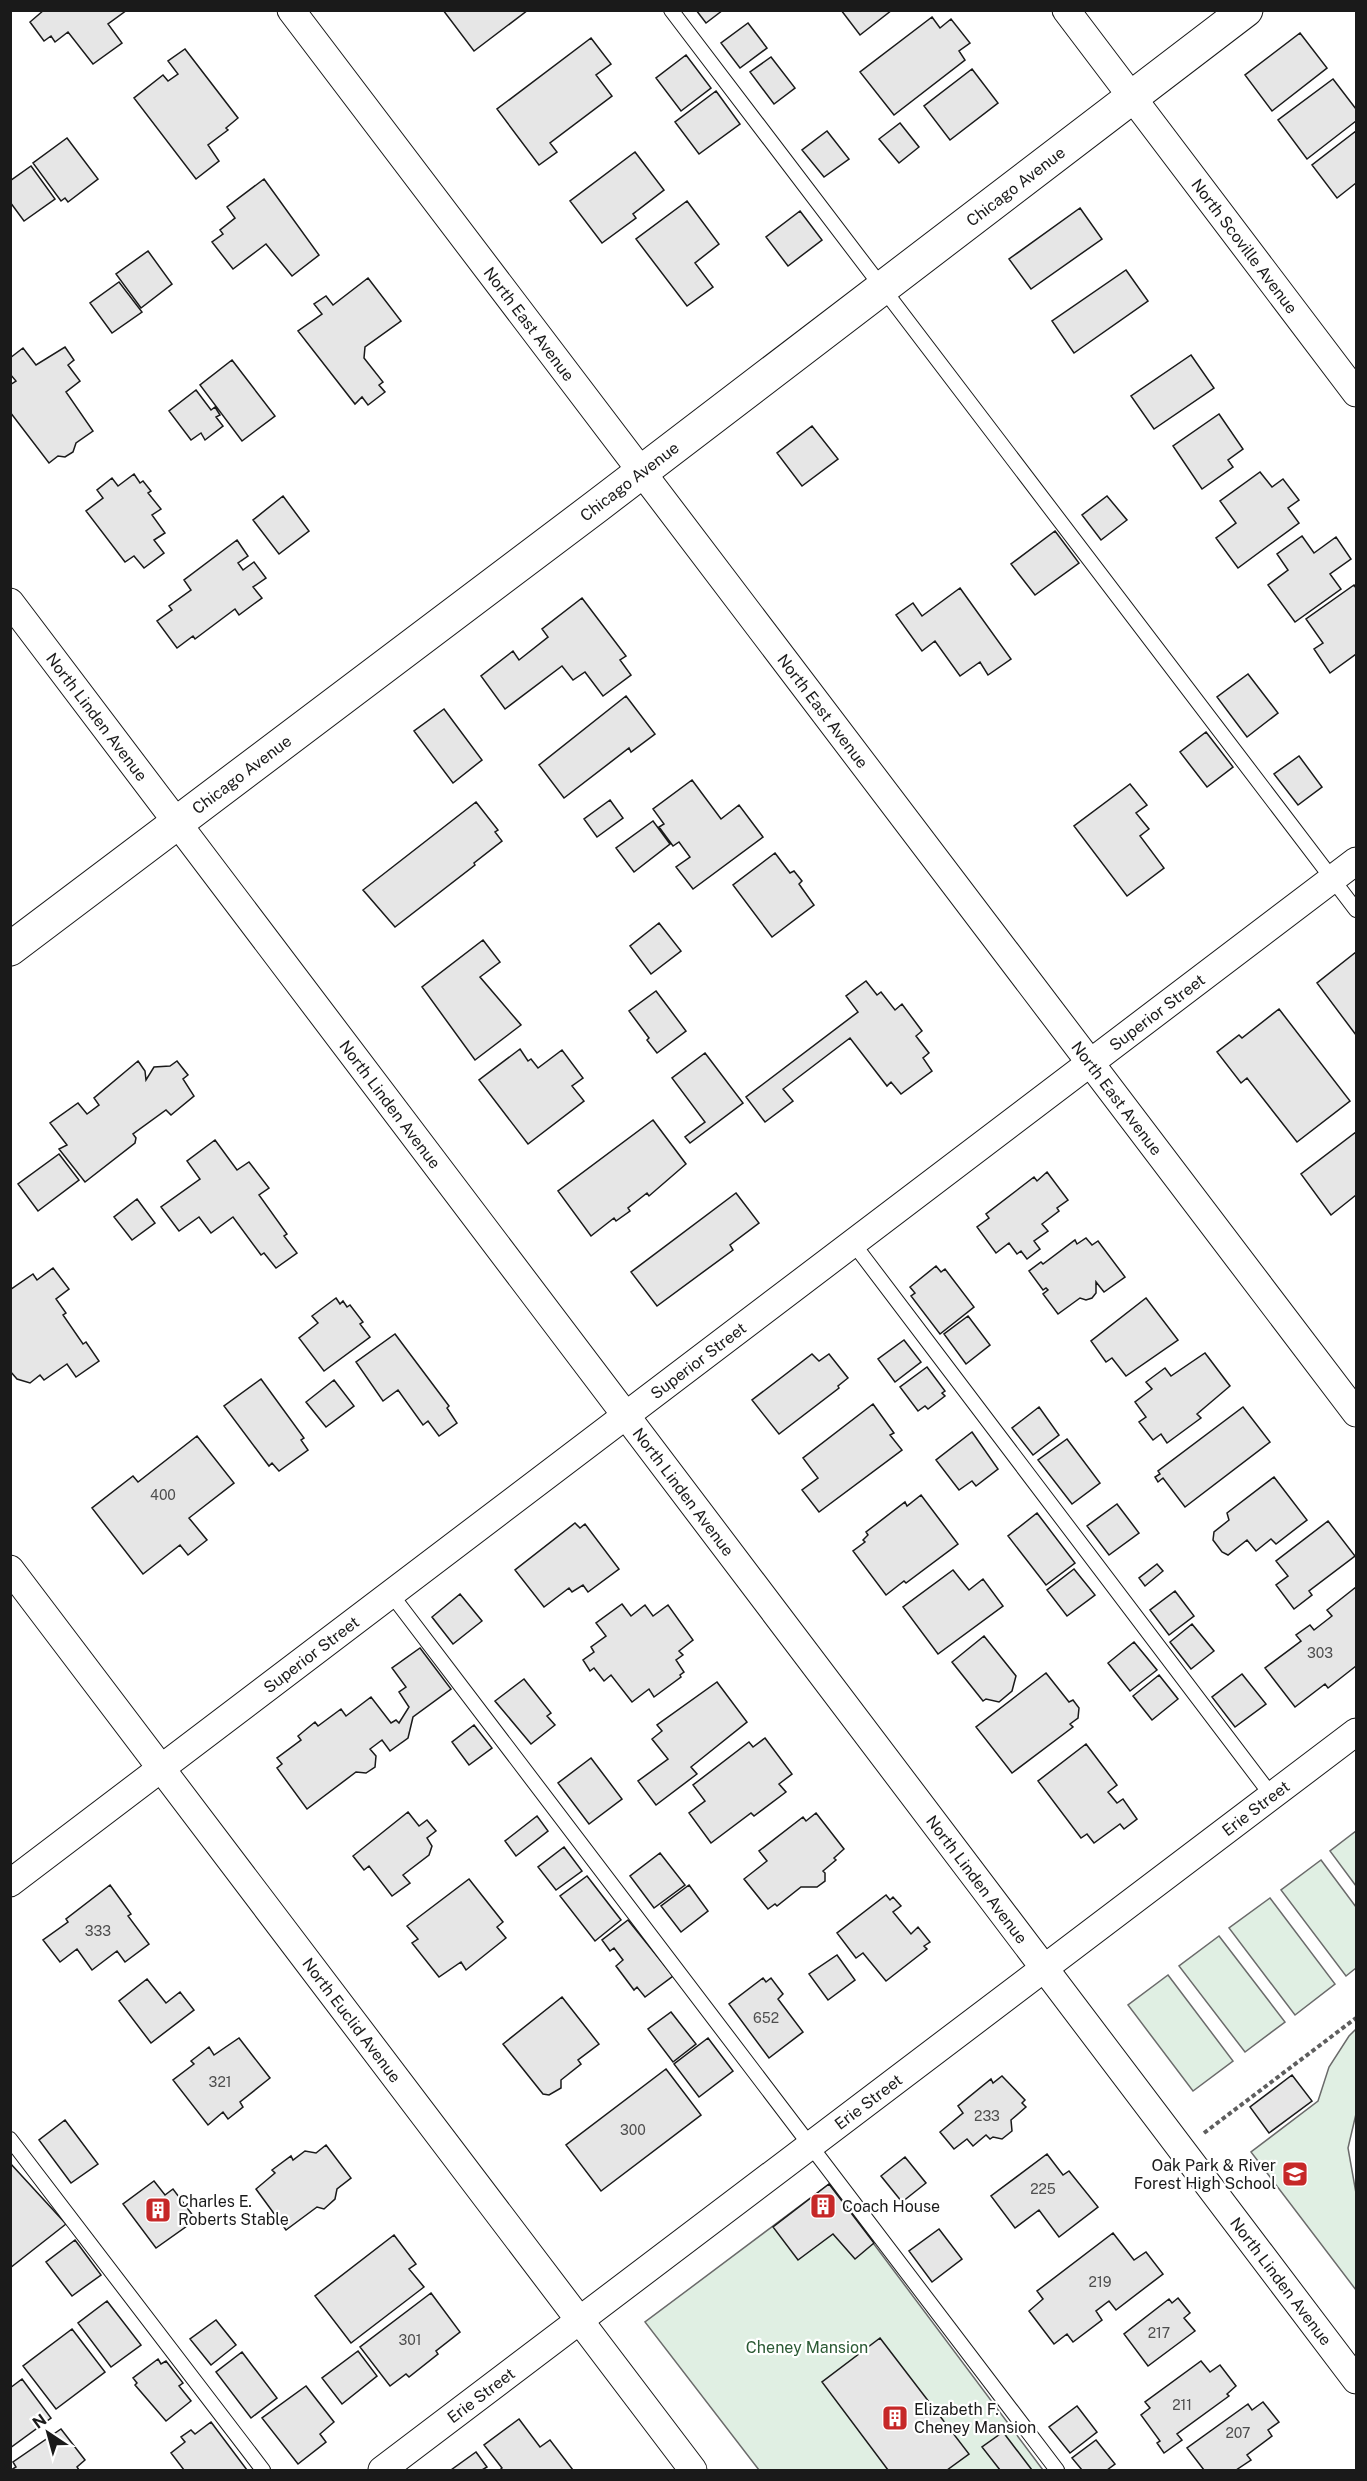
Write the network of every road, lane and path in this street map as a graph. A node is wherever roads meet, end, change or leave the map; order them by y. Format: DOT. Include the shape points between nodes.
graph roads {
  1 [pos="291,10"];
  2 [pos="671,10"];
  3 [pos="1066,10"];
  4 [pos="1246,10"];
  5 [pos="1132,97"];
  6 [pos="882,288"];
  7 [pos="1356,393"];
  8 [pos="642,471"];
  9 [pos="10,602"];
  10 [pos="178,823"];
  11 [pos="1356,861"];
  12 [pos="1333,879"];
  13 [pos="1356,910"];
  14 [pos="10,949"];
  15 [pos="1090,1063"];
  16 [pos="853,1244"];
  17 [pos="1356,1413"];
  18 [pos="626,1416"];
  19 [pos="10,1569"];
  20 [pos="391,1594"];
  21 [pos="1356,1732"];
  22 [pos="162,1768"];
  23 [pos="1272,1796"];
  24 [pos="10,1883"];
  25 [pos="1045,1968"];
  26 [pos="1356,2018"];
  27 [pos="1198,2138"];
  28 [pos="10,2139"];
  29 [pos="811,2146"];
  30 [pos="580,2321"];
  31 [pos="1356,2380"];
  32 [pos="263,2470"];
  33 [pos="382,2470"];
  34 [pos="693,2470"];
  35 [pos="1057,2470"];
  1 -- 8 [label="street, North East Avenue"];
  2 -- 6 [label="lane"];
  3 -- 5 [label="street, North Scoville Avenue"];
  4 -- 5 [label="main road, Chicago Avenue"];
  5 -- 6 [label="main road, Chicago Avenue"];
  5 -- 7 [label="street, North Scoville Avenue"];
  6 -- 8 [label="main road, Chicago Avenue"];
  6 -- 12 [label="lane"];
  8 -- 10 [label="main road, Chicago Avenue"];
  8 -- 15 [label="street, North East Avenue"];
  9 -- 10 [label="street, North Linden Avenue"];
  10 -- 14 [label="main road, Chicago Avenue"];
  10 -- 18 [label="street, North Linden Avenue"];
  11 -- 12 [label="street, Superior Street"];
  12 -- 13 [label="lane"];
  12 -- 15 [label="street, Superior Street"];
  15 -- 16 [label="street, Superior Street"];
  15 -- 17 [label="street, North East Avenue"];
  16 -- 18 [label="street, Superior Street"];
  16 -- 23 [label="lane"];
  18 -- 20 [label="street, Superior Street"];
  18 -- 25 [label="street, North Linden Avenue"];
  19 -- 22 [label="street, North Euclid Avenue"];
  20 -- 22 [label="street, Superior Street"];
  20 -- 29 [label="lane"];
  21 -- 23 [label="street, Erie Street"];
  22 -- 24 [label="street, Superior Street"];
  22 -- 30 [label="street, North Euclid Avenue"];
  23 -- 25 [label="street, Erie Street"];
  25 -- 29 [label="street, Erie Street"];
  25 -- 31 [label="street, North Linden Avenue"];
  26 -- 27 [label="path"];
  28 -- 32 [label="lane"];
  29 -- 30 [label="street, Erie Street"];
  29 -- 35 [label="lane"];
  30 -- 33 [label="street, Erie Street"];
  30 -- 34 [label="street, North Euclid Avenue"];
}
